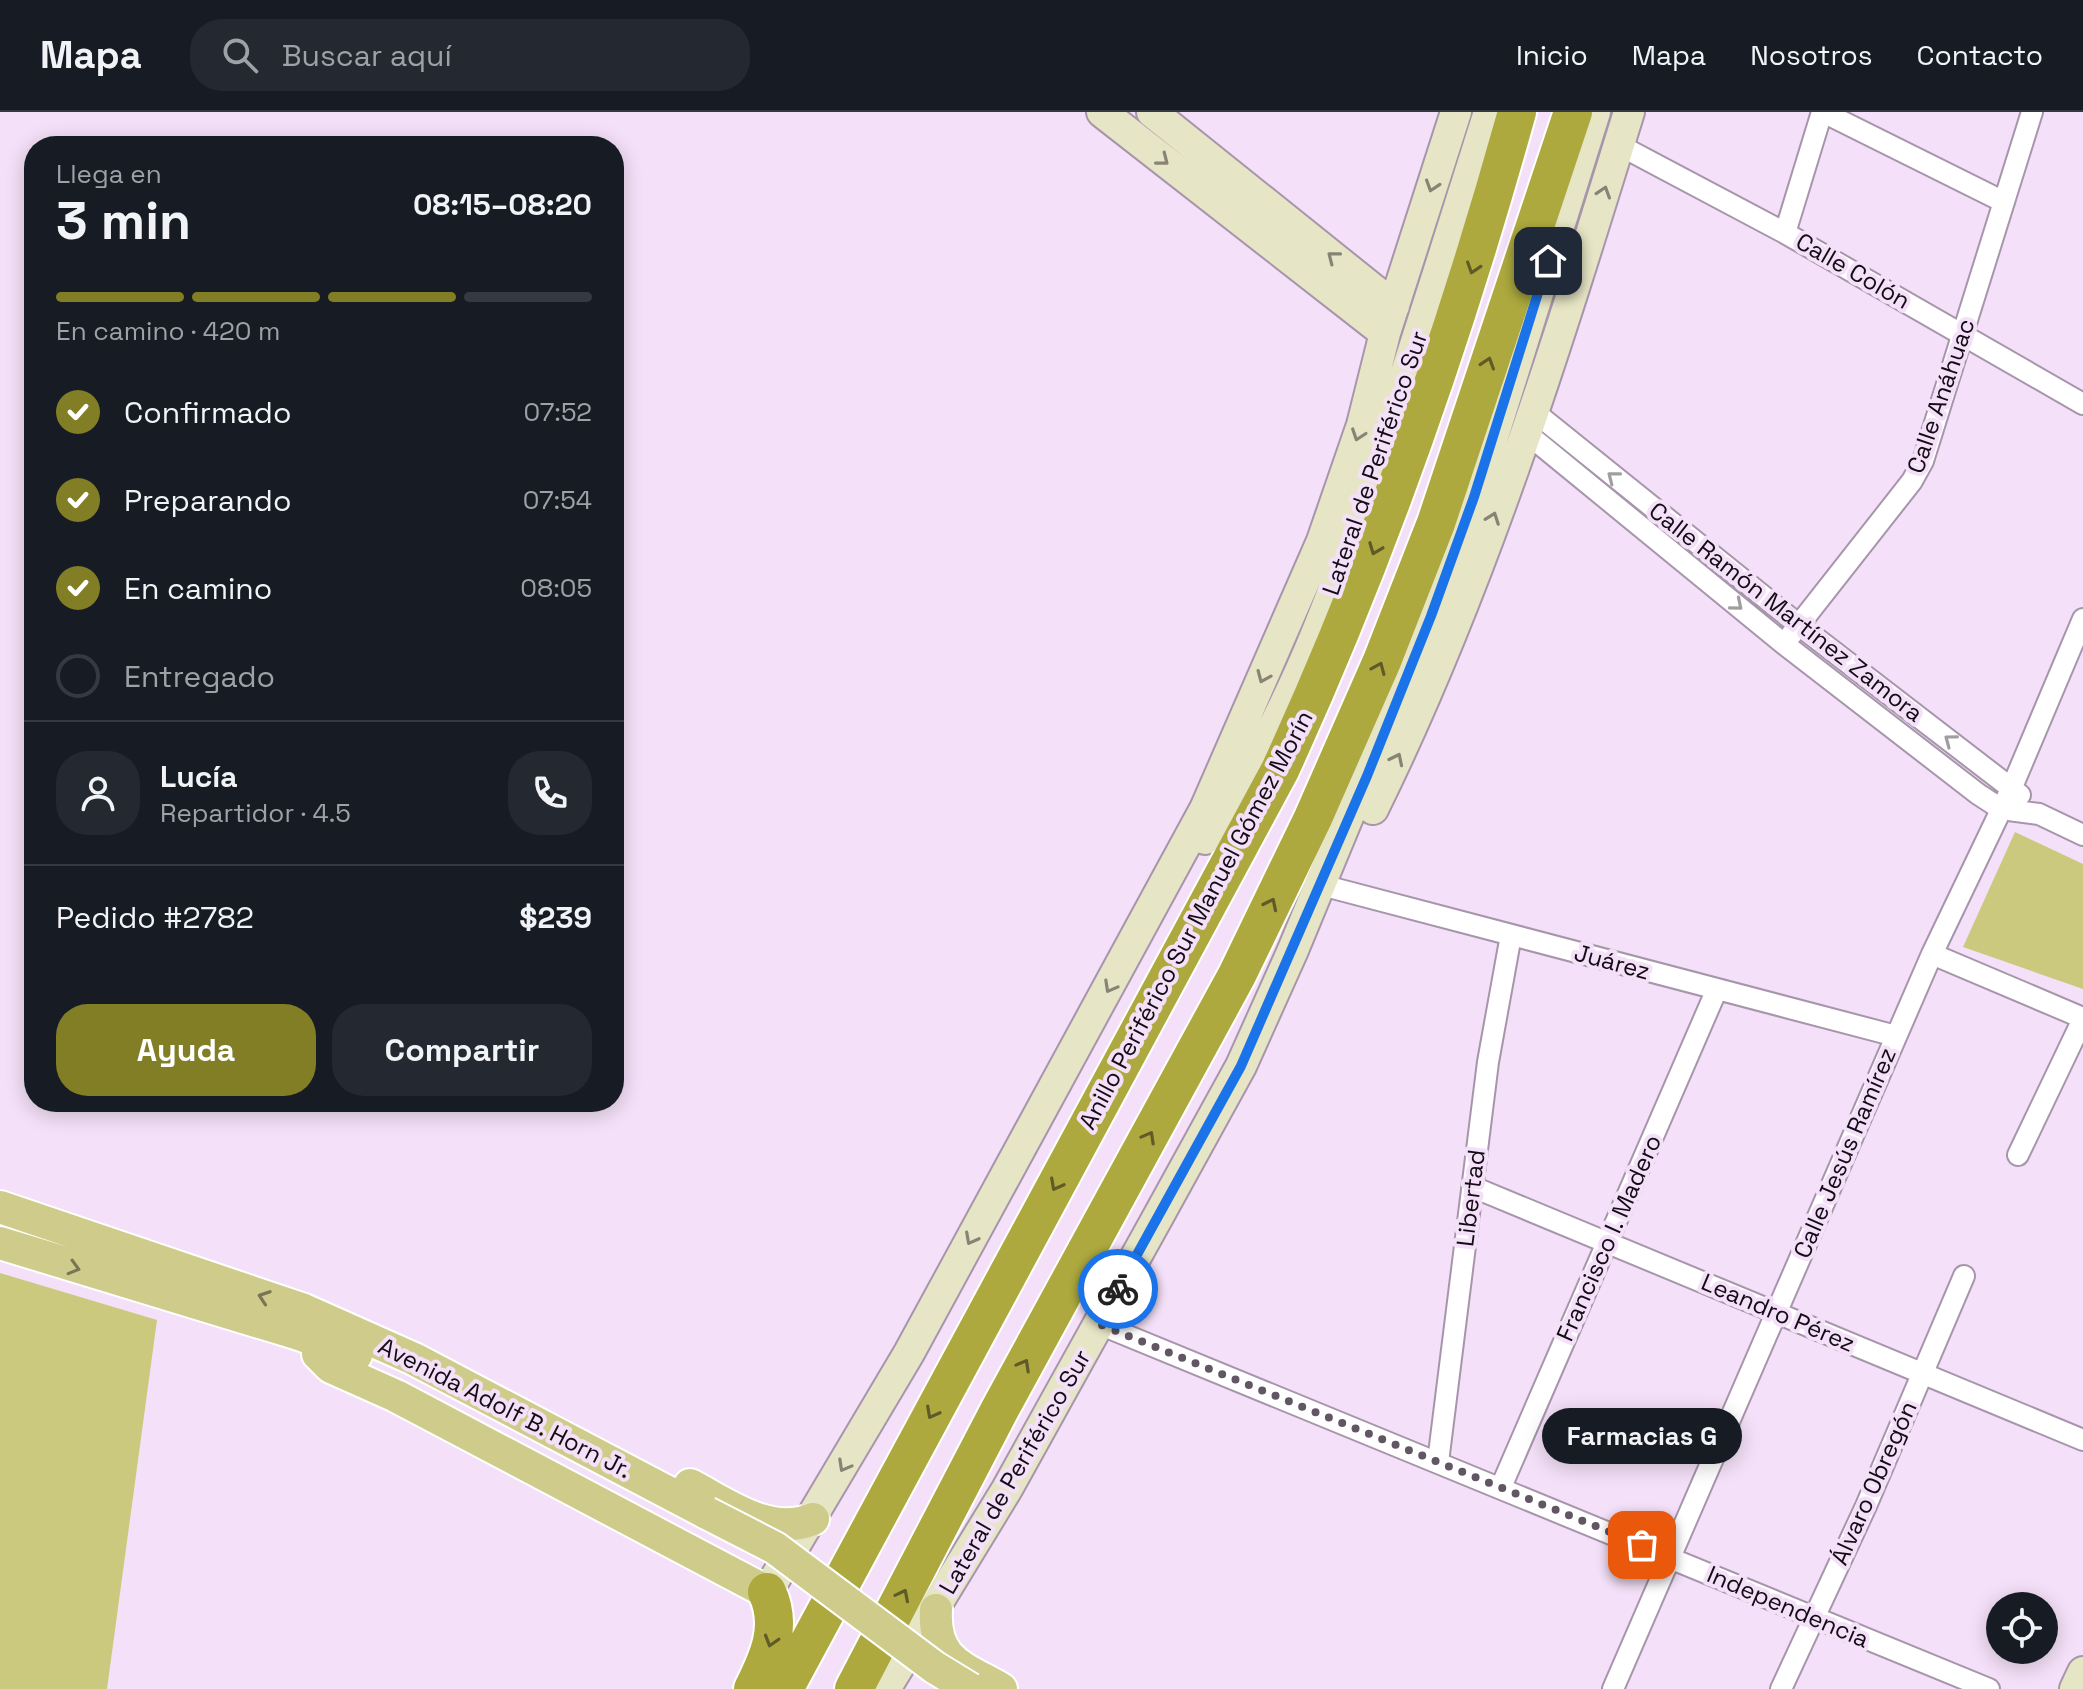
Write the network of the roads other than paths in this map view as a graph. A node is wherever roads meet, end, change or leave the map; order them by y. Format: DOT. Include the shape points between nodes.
graph roads {
  1 [pos="1102,112"];
  2 [pos="1152,112"];
  3 [pos="1456,112"];
  4 [pos="1489,112"];
  5 [pos="1517,112"];
  6 [pos="1573,112"];
  7 [pos="1595,112"];
  8 [pos="1629,112"];
  9 [pos="1823,112"];
  10 [pos="2032,112"];
  11 [pos="1619,145"];
  12 [pos="2004,202"];
  13 [pos="1785,233"];
  14 [pos="1389,320"];
  15 [pos="1963,334"];
  16 [pos="2083,404"];
  17 [pos="1523,407"];
  18 [pos="1436,523"];
  19 [pos="1799,625"];
  20 [pos="2081,632"];
  21 [pos="1784,644"];
  22 [pos="1897,700"];
  23 [pos="1881,719"];
  24 [pos="2012,787"];
  25 [pos="1231,803"];
  26 [pos="2001,809"];
  27 [pos="2039,814"];
  28 [pos="2083,835"];
  29 [pos="1329,887"];
  30 [pos="1148,918"];
  31 [pos="1511,935"];
  32 [pos="1293,950"];
  33 [pos="1932,954"];
  34 [pos="1717,989"];
  35 [pos="2083,1018"];
  36 [pos="1896,1036"];
  37 [pos="1119,1067"];
  38 [pos="2018,1155"];
  39 [pos="1473,1187"];
  40 [pos="0,1207"];
  41 [pos="0,1243"];
  42 [pos="1607,1243"];
  43 [pos="1964,1276"];
  44 [pos="1776,1313"];
  45 [pos="301,1322"];
  46 [pos="1099,1324"];
  47 [pos="1922,1373"];
  48 [pos="2083,1440"];
  49 [pos="1438,1462"];
  50 [pos="1501,1487"];
  51 [pos="751,1516"];
  52 [pos="813,1519"];
  53 [pos="702,1522"];
  54 [pos="1670,1557"];
  55 [pos="725,1567"];
  56 [pos="767,1592"];
  57 [pos="936,1610"];
  58 [pos="1813,1619"];
  59 [pos="2083,1672"];
  60 [pos="982,1688"];
  61 [pos="753,1689"];
  62 [pos="784,1689"];
  63 [pos="854,1689"];
  64 [pos="885,1689"];
  65 [pos="929,1689"];
  66 [pos="1613,1689"];
  67 [pos="1781,1689"];
  68 [pos="1989,1689"];
  69 [pos="2075,1689"];
  1 -- 14 [label="street, one-way"];
  14 -- 2 [label="street, one-way"];
  3 -- 14 [label="street, one-way"];
  4 -- 25 [label="street, Lateral de Periférico Sur" via="1341,569 1307,657"];
  5 -- 37 [label="highway, Anillo Periférico Sur Manuel Gómez Morín, one-way" via="1478,253 1338,644 1280,770"];
  18 -- 6 [label="highway, Anillo Periférico Sur Manuel Gómez Morín, one-way"];
  7 -- 17 [label="street"];
  8 -- 11 [label="street"];
  9 -- 12 [label="street"];
  9 -- 13 [label="street"];
  10 -- 12 [label="street, Calle Anáhuac"];
  11 -- 13 [label="street, Calle Colón"];
  17 -- 11 [label="street, one-way"];
  12 -- 15 [label="street, Calle Anáhuac"];
  13 -- 15 [label="street, Calle Colón"];
  14 -- 30 [label="street, one-way" via="1362,425 1322,541 1205,809"];
  15 -- 16 [label="street, Calle Colón"];
  15 -- 19 [label="street, Calle Anáhuac" via="1912,481"];
  17 -- 18 [label="highway"];
  19 -- 17 [label="street, Calle Ramón Martínez Zamora, one-way"];
  17 -- 21 [label="street, Calle Ramón Martínez Zamora, one-way"];
  29 -- 17 [label="street, one-way" via="1409,736 1474,574"];
  17 -- 32 [label="street"];
  63 -- 18 [label="highway, Anillo Periférico Sur Manuel Gómez Morín, one-way" via="1237,975 1313,818"];
  19 -- 21 [label="street, Calle Anáhuac"];
  19 -- 22 [label="street, Calle Ramón Martínez Zamora"];
  20 -- 24 [label="street, Calle Jesús Ramírez"];
  21 -- 23 [label="street, Calle Ramón Martínez Zamora"];
  22 -- 23 [label="street"];
  24 -- 22 [label="street, Calle Ramón Martínez Zamora, one-way"];
  23 -- 26 [label="street, Calle Ramón Martínez Zamora"];
  24 -- 26 [label="street, Calle Jesús Ramírez"];
  24 -- 27 [label="street, Calle Ramón Martínez Zamora"];
  25 -- 30 [label="street, Lateral de Periférico Sur"];
  25 -- 37 [label="highway"];
  26 -- 27 [label="street, Calle Ramón Martínez Zamora"];
  26 -- 33 [label="street, Calle Jesús Ramírez"];
  27 -- 28 [label="street, Calle Ramón Martínez Zamora"];
  29 -- 31 [label="street, Juárez"];
  29 -- 32 [label="street"];
  30 -- 52 [label="street, one-way"];
  31 -- 34 [label="street, Juárez"];
  31 -- 39 [label="street, Libertad"];
  32 -- 46 [label="street, Lateral de Periférico Sur" via="1241,1066"];
  33 -- 35 [label="street"];
  33 -- 36 [label="street, Calle Jesús Ramírez"];
  34 -- 36 [label="street, Juárez"];
  34 -- 42 [label="street, Francisco I. Madero"];
  35 -- 38 [label="street"];
  36 -- 44 [label="street, Calle Jesús Ramírez"];
  37 -- 62 [label="highway, Anillo Periférico Sur Manuel Gómez Morín, one-way"];
  39 -- 42 [label="street, Leandro Pérez"];
  39 -- 49 [label="street, Libertad"];
  45 -- 40 [label="main road, Avenida Adolf B. Horn Jr., one-way"];
  41 -- 45 [label="main road, Avenida Adolf B. Horn Jr., one-way"];
  42 -- 44 [label="street, Leandro Pérez"];
  42 -- 50 [label="street, Francisco I. Madero"];
  43 -- 47 [label="street, Álvaro Obregón"];
  44 -- 47 [label="street, Leandro Pérez"];
  44 -- 54 [label="street, Calle Jesús Ramírez"];
  45 -- 51 [label="main road" via="353,1314"];
  45 -- 53 [label="main road, Avenida Adolf B. Horn Jr." via="402,1377"];
  45 -- 55 [label="main road" via="331,1367"];
  46 -- 49 [label="street, Independencia"];
  46 -- 57 [label="street, Lateral de Periférico Sur"];
  47 -- 48 [label="street, Leandro Pérez"];
  47 -- 58 [label="street, Álvaro Obregón"];
  49 -- 50 [label="street, Independencia"];
  50 -- 54 [label="street, Independencia"];
  51 -- 52 [label="main road" via="783,1526"];
  51 -- 55 [label="main road" via="747,1546"];
  52 -- 56 [label="street"];
  53 -- 60 [label="main road, Avenida Adolf B. Horn Jr., bridge" via="775,1548 934,1667"];
  53 -- 65 [label="main road, Avenida Adolf B. Horn Jr."];
  54 -- 58 [label="street, Independencia"];
  54 -- 66 [label="street, Calle Jesús Ramírez"];
  55 -- 56 [label="main road"];
  56 -- 61 [label="highway, one-way" via="776,1629"];
  57 -- 60 [label="main road" via="942,1651"];
  57 -- 64 [label="street, Lateral de Periférico Sur"];
  58 -- 67 [label="street, Álvaro Obregón"];
  58 -- 68 [label="street, Independencia"];
  59 -- 69 [label="street"];
}
